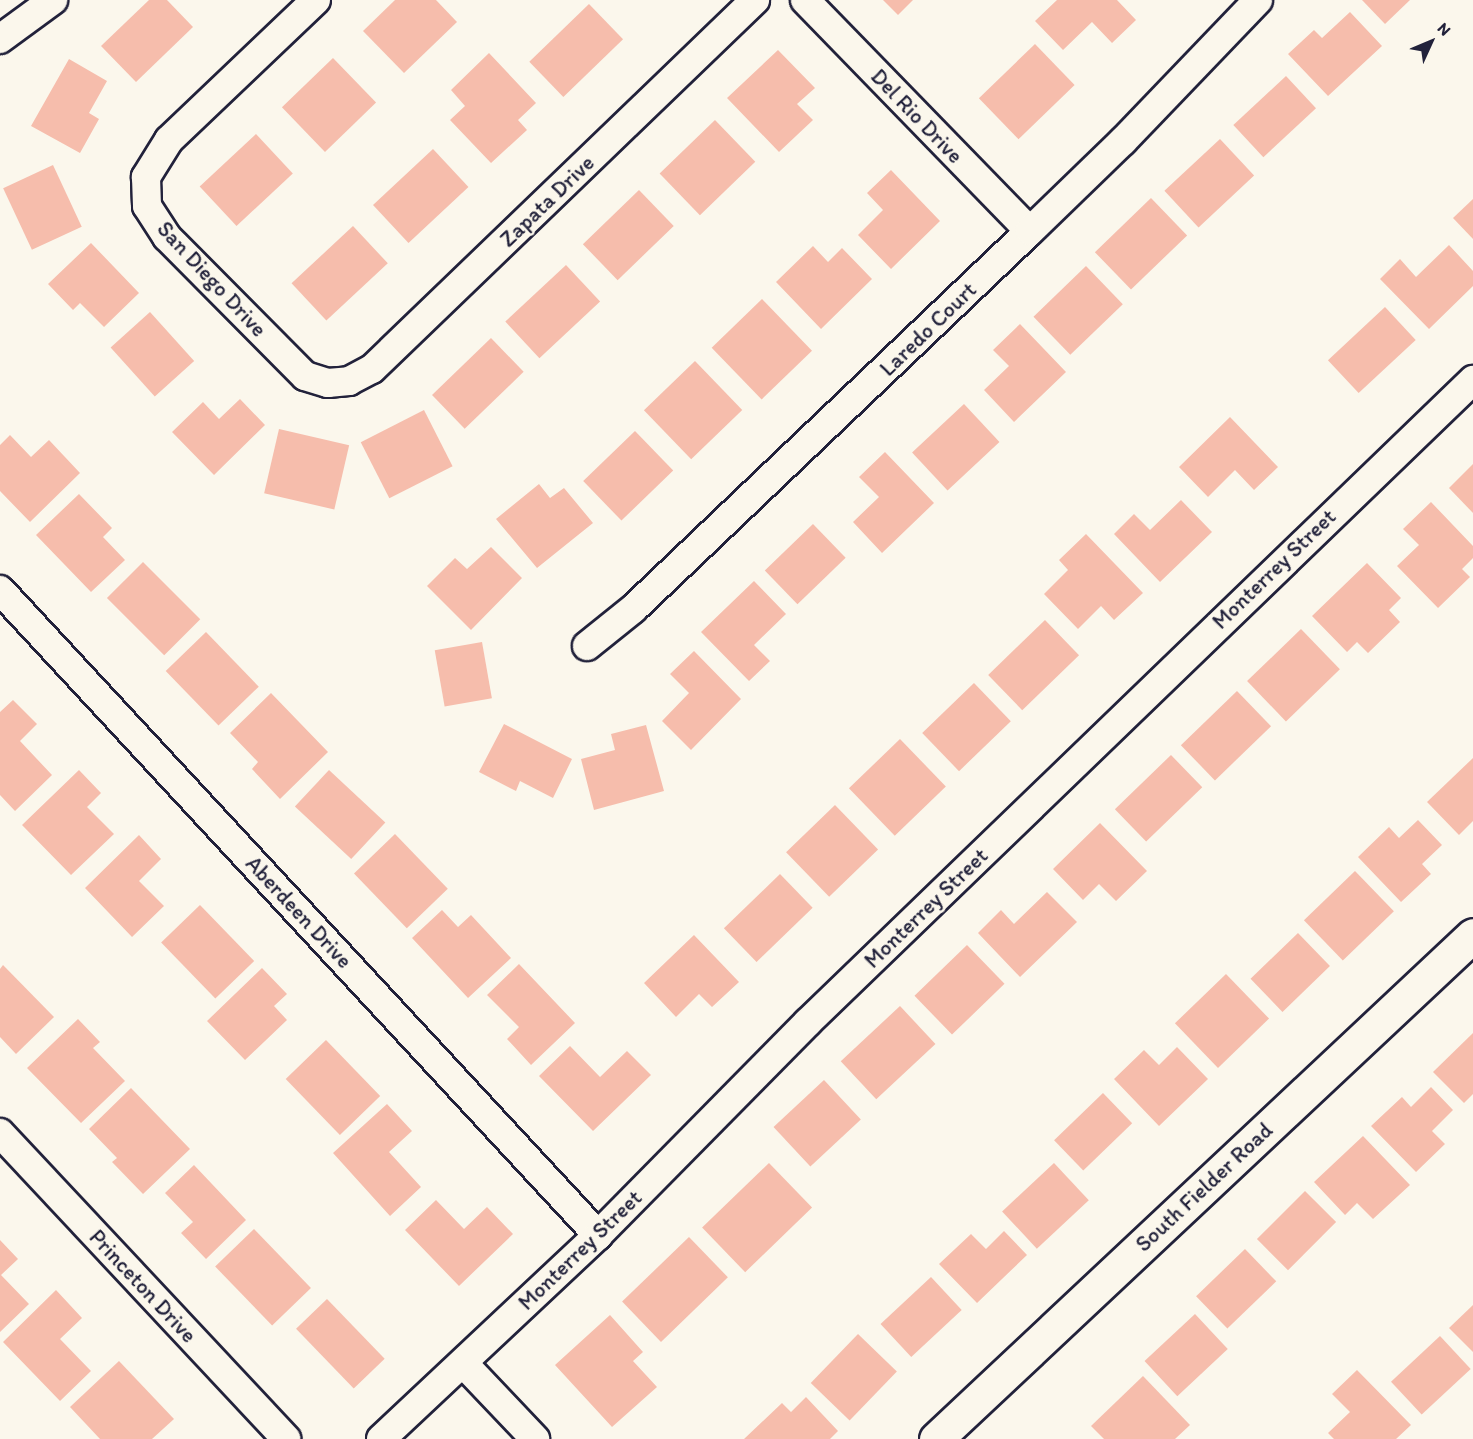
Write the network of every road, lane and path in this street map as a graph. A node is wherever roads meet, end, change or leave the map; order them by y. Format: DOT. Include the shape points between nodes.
graph roads {
  1 [pos="53,0"];
  2 [pos="316,0"];
  3 [pos="755,0"];
  4 [pos="805,0"];
  5 [pos="1258,0"];
  6 [pos="0,39"];
  7 [pos="1030,231"];
  8 [pos="1473,380"];
  9 [pos="328,383"];
  10 [pos="0,590"];
  11 [pos="587,646"];
  12 [pos="1473,935"];
  13 [pos="0,1133"];
  14 [pos="598,1234"];
  15 [pos="463,1363"];
  16 [pos="286,1439"];
  17 [pos="381,1439"];
  18 [pos="535,1439"];
  19 [pos="936,1439"];
  1 -- 6 [label="street"];
  2 -- 9 [label="street, San Diego Drive" via="169,140 146,177 147,206 167,237 305,376"];
  3 -- 9 [label="street, Zapata Drive" via="372,369 349,381"];
  4 -- 7 [label="street, Del Rio Drive"];
  5 -- 7 [label="street, Laredo Court"];
  7 -- 11 [label="street, Laredo Court" via="642,601"];
  8 -- 14 [label="street, Monterrey Street" via="816,1015"];
  10 -- 14 [label="street, Aberdeen Drive"];
  12 -- 19 [label="street, South Fielder Road"];
  13 -- 16 [label="street, Princeton Drive"];
  14 -- 15 [label="street, Monterrey Street"];
  15 -- 17 [label="street, Monterrey Street"];
  15 -- 18 [label="street"];
}
